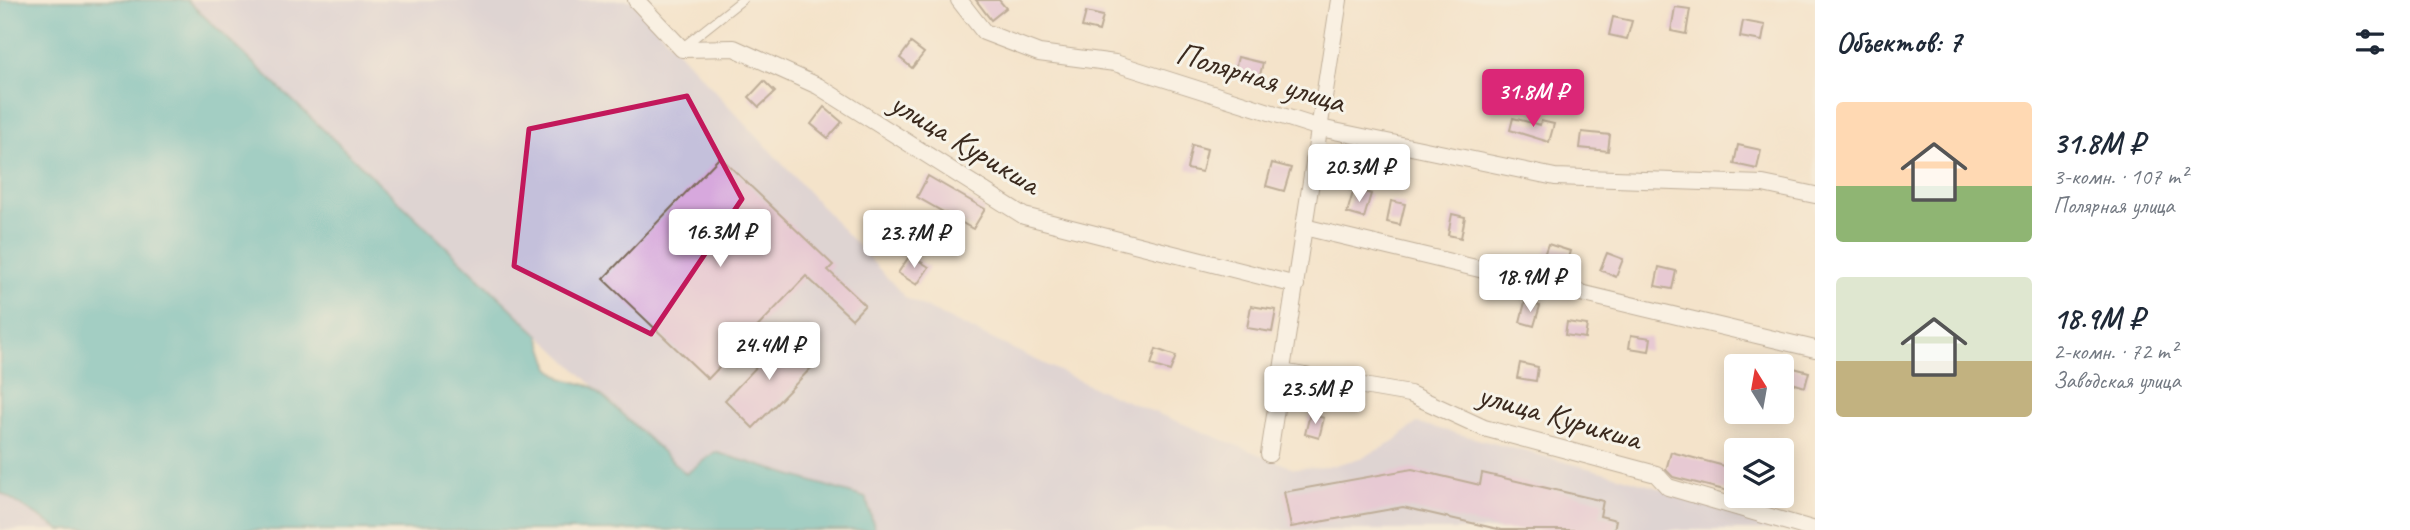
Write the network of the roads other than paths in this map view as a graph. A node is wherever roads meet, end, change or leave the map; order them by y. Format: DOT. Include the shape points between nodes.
graph roads {
  1 [pos="636,0"];
  2 [pos="742,0"];
  3 [pos="958,0"];
  4 [pos="1339,0"];
  5 [pos="682,49"];
  6 [pos="1320,128"];
  7 [pos="1815,195"];
  8 [pos="1304,227"];
  9 [pos="1296,285"];
  10 [pos="1815,349"];
  11 [pos="1282,372"];
  12 [pos="1269,454"];
  13 [pos="1815,530"];
  1 -- 5 [label="street"];
  2 -- 5 [label="lane"];
  3 -- 6 [label="street, Полярная улица" via="984,32 1039,53 1115,63"];
  4 -- 6 [label="street"];
  5 -- 9 [label="street, улица Курикша" via="734,48 818,86 1024,216"];
  6 -- 7 [label="street, Полярная улица" via="1555,177 1763,184"];
  6 -- 8 [label="street"];
  8 -- 9 [label="street"];
  8 -- 10 [label="street"];
  9 -- 11 [label="street"];
  11 -- 12 [label="street"];
  11 -- 13 [label="street, улица Курикша" via="1410,394 1483,428 1656,474 1668,486"];
}
